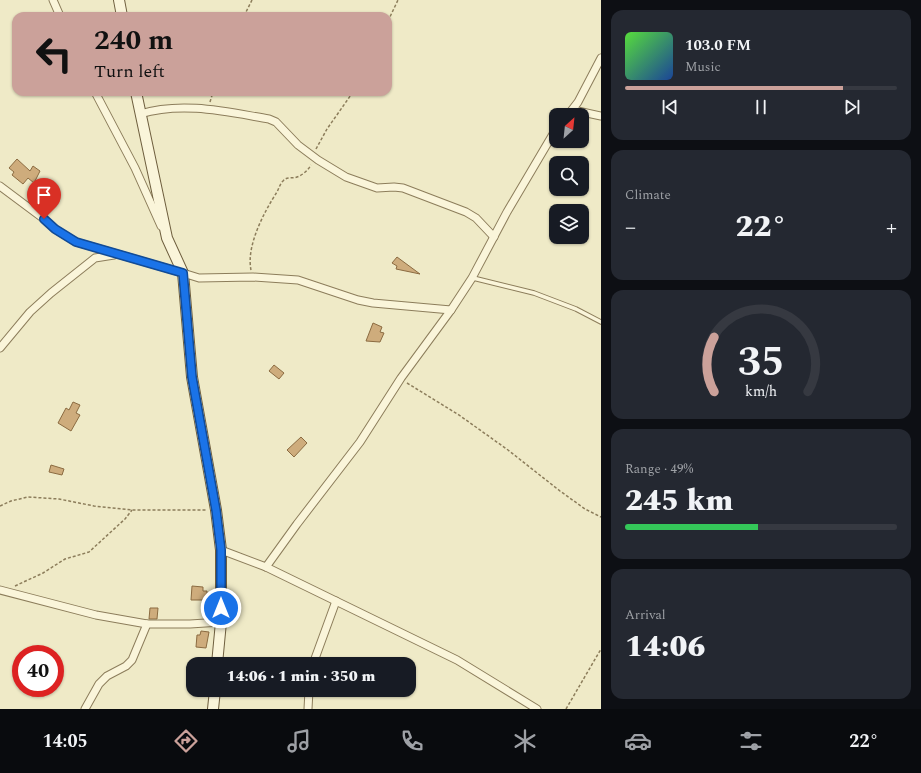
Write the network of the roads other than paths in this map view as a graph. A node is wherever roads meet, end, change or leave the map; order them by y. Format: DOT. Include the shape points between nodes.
graph roads {
  1 [pos="53,0"];
  2 [pos="119,0"];
  3 [pos="58,12"];
  4 [pos="121,12"];
  5 [pos="601,58"];
  6 [pos="97,96"];
  7 [pos="137,96"];
  8 [pos="573,108"];
  9 [pos="140,114"];
  10 [pos="589,114"];
  11 [pos="601,116"];
  12 [pos="549,141"];
  13 [pos="0,186"];
  14 [pos="494,237"];
  15 [pos="167,238"];
  16 [pos="116,255"];
  17 [pos="183,273"];
  18 [pos="472,278"];
  19 [pos="451,310"];
  20 [pos="601,322"];
  21 [pos="0,348"];
  22 [pos="221,550"];
  23 [pos="266,567"];
  24 [pos="2,591"];
  25 [pos="336,602"];
  26 [pos="221,622"];
  27 [pos="147,624"];
  28 [pos="218,657"];
  29 [pos="316,657"];
  30 [pos="214,697"];
  31 [pos="309,697"];
  32 [pos="85,709"];
  33 [pos="213,709"];
  34 [pos="308,709"];
  35 [pos="537,709"];
  1 -- 3 [label="street"];
  2 -- 4 [label="street"];
  5 -- 8 [label="street" via="591,80"];
  6 -- 15 [label="street" via="135,168"];
  7 -- 9 [label="street"];
  9 -- 14 [label="street" via="157,109 201,108 269,119 276,122 314,157 346,177 377,188 398,187 457,208 476,218"];
  9 -- 15 [label="street"];
  10 -- 11 [label="street"];
  12 -- 14 [label="street"];
  13 -- 16 [label="street" via="67,237"];
  14 -- 18 [label="street"];
  15 -- 17 [label="street"];
  16 -- 17 [label="street"];
  16 -- 21 [label="street" via="95,258 51,293 30,312"];
  17 -- 19 [label="street" via="199,278 253,277 298,280 373,303"];
  17 -- 22 [label="street" via="192,377"];
  18 -- 19 [label="street"];
  18 -- 20 [label="lane" via="534,293"];
  19 -- 23 [label="street" via="401,378 360,442"];
  22 -- 23 [label="street"];
  22 -- 26 [label="street"];
  23 -- 25 [label="street"];
  24 -- 27 [label="street" via="96,615"];
  25 -- 29 [label="street"];
  25 -- 35 [label="street" via="456,660"];
  26 -- 27 [label="street"];
  26 -- 28 [label="street"];
  27 -- 32 [label="street" via="132,660 99,684"];
  30 -- 33 [label="street"];
  31 -- 34 [label="street"];
}
